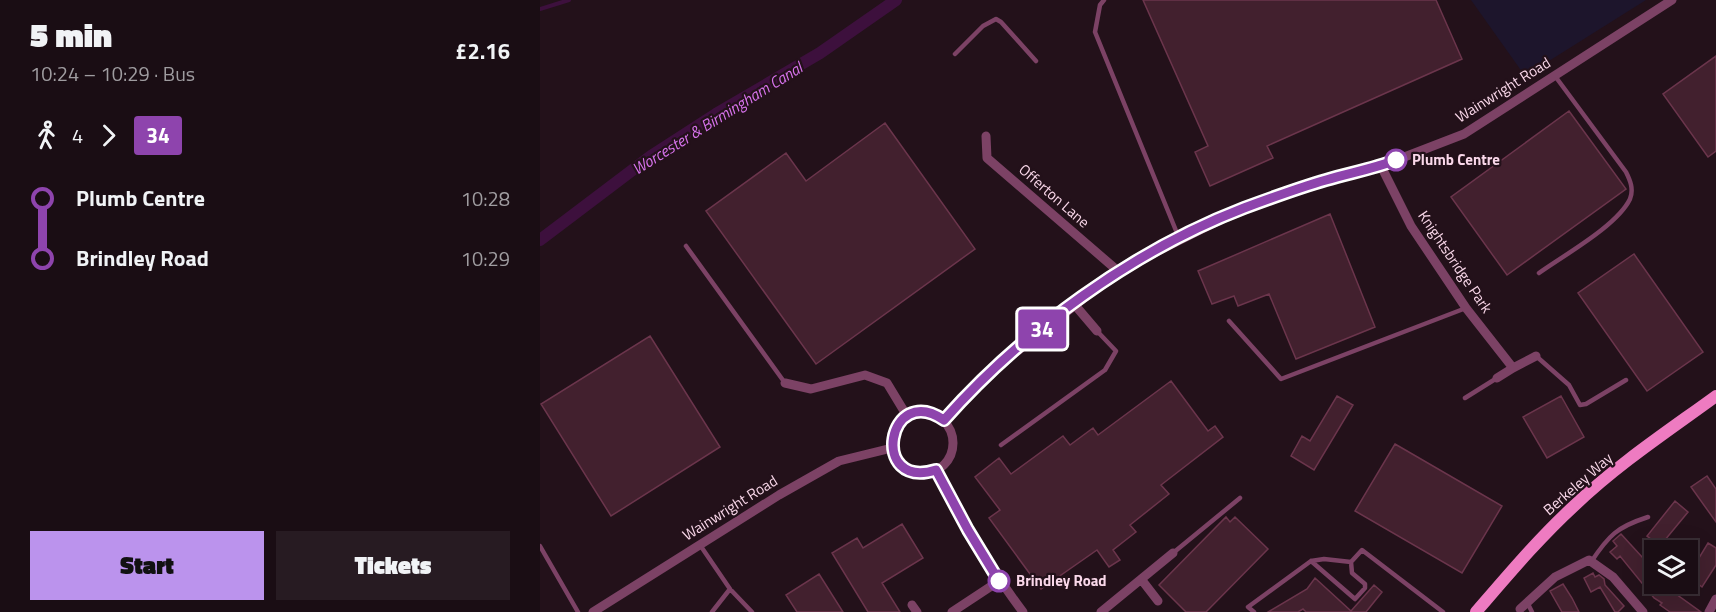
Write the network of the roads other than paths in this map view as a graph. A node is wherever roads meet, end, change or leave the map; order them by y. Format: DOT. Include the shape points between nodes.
graph roads {
  1 [pos="1104,0"];
  2 [pos="1672,0"];
  3 [pos="955,54"];
  4 [pos="1036,62"];
  5 [pos="1555,76"];
  6 [pos="986,136"];
  7 [pos="1381,166"];
  8 [pos="1179,238"];
  9 [pos="686,246"];
  10 [pos="1118,271"];
  11 [pos="1539,273"];
  12 [pos="1074,304"];
  13 [pos="1466,308"];
  14 [pos="1229,321"];
  15 [pos="1097,331"];
  16 [pos="1536,356"];
  17 [pos="1513,368"];
  18 [pos="1497,378"];
  19 [pos="1626,381"];
  20 [pos="785,383"];
  21 [pos="1716,396"];
  22 [pos="1465,398"];
  23 [pos="908,416"];
  24 [pos="944,420"];
  25 [pos="1001,445"];
  26 [pos="892,448"];
  27 [pos="936,470"];
  28 [pos="1240,498"];
  29 [pos="1648,517"];
  30 [pos="700,545"];
  31 [pos="540,546"];
  32 [pos="1173,552"];
  33 [pos="1311,561"];
  34 [pos="1351,562"];
  35 [pos="1591,562"];
  36 [pos="1141,579"];
  37 [pos="999,581"];
  38 [pos="730,589"];
  39 [pos="1716,599"];
  40 [pos="1158,602"];
  41 [pos="1524,605"];
  42 [pos="578,612"];
  43 [pos="593,612"];
  44 [pos="712,612"];
  45 [pos="753,612"];
  46 [pos="952,612"];
  47 [pos="1023,612"];
  48 [pos="1101,612"];
  49 [pos="1254,612"];
  50 [pos="1443,612"];
  51 [pos="1476,612"];
  52 [pos="1532,612"];
  53 [pos="1644,612"];
  54 [pos="1709,612"];
  1 -- 8 [label="lane" via="1095,32"];
  2 -- 5 [label="street, Wainwright Road"];
  3 -- 4 [label="lane" via="983,26 996,19"];
  5 -- 7 [label="street, Wainwright Road" via="1464,134"];
  5 -- 11 [label="lane" via="1626,172 1631,184 1630,197 1612,220"];
  6 -- 10 [label="street, Offerton Lane" via="987,158"];
  7 -- 8 [label="street, Wainwright Road" via="1252,205"];
  7 -- 13 [label="street, Knightsbridge Park" via="1411,226"];
  8 -- 10 [label="street, Wainwright Road"];
  9 -- 20 [label="lane"];
  10 -- 12 [label="street, Wainwright Road"];
  12 -- 15 [label="street"];
  12 -- 24 [label="street, Wainwright Road" via="976,384"];
  13 -- 14 [label="lane" via="1281,379"];
  13 -- 17 [label="street, Knightsbridge Park"];
  15 -- 25 [label="lane" via="1116,351 1105,370"];
  16 -- 17 [label="street"];
  16 -- 19 [label="lane" via="1569,385 1580,405"];
  17 -- 18 [label="street"];
  18 -- 22 [label="lane"];
  20 -- 23 [label="street" via="811,389 865,375 887,383"];
  21 -- 51 [label="main road, Berkeley Way" via="1576,503"];
  23 -- 24 [label="street" via="927,412"];
  23 -- 26 [label="street" via="895,429"];
  24 -- 27 [label="street" via="953,447 950,457"];
  26 -- 27 [label="street" via="900,465 908,470"];
  26 -- 30 [label="street, Wainwright Road" via="838,461"];
  27 -- 37 [label="street"];
  28 -- 32 [label="lane"];
  29 -- 35 [label="lane" via="1622,526 1607,538"];
  30 -- 38 [label="lane"];
  30 -- 43 [label="street, Wainwright Road"];
  31 -- 42 [label="lane"];
  32 -- 36 [label="street"];
  33 -- 34 [label="lane"];
  33 -- 34 [label="lane" via="1354,599 1365,584 1352,573"];
  33 -- 49 [label="lane" via="1248,607"];
  34 -- 50 [label="lane" via="1362,550"];
  35 -- 41 [label="street" via="1555,577"];
  35 -- 53 [label="street" via="1614,577"];
  36 -- 40 [label="street"];
  36 -- 48 [label="street"];
  37 -- 46 [label="street"];
  37 -- 47 [label="street"];
  38 -- 44 [label="lane"];
  38 -- 45 [label="lane"];
  39 -- 54 [label="street"];
  41 -- 52 [label="lane"];
}
